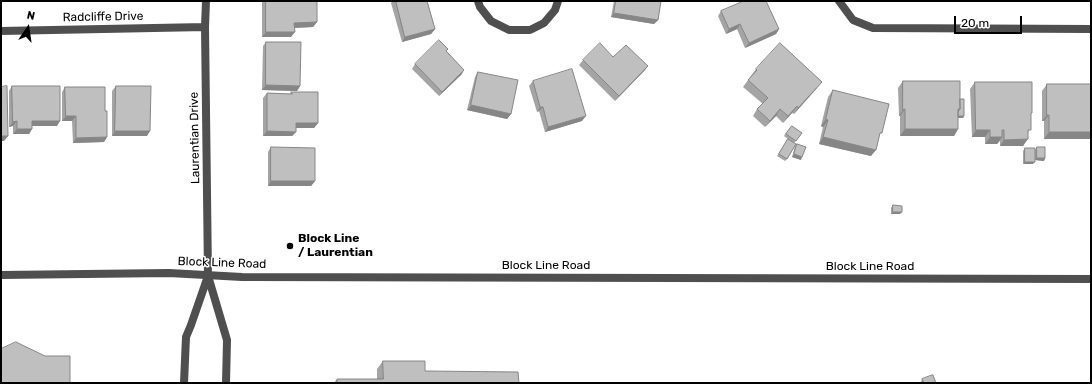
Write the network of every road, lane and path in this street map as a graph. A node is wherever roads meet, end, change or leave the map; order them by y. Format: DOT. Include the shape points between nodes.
graph roads {
  1 [pos="206,1"];
  2 [pos="478,1"];
  3 [pos="558,1"];
  4 [pos="839,1"];
  5 [pos="206,27"];
  6 [pos="1091,29"];
  7 [pos="1,31"];
  8 [pos="1,276"];
  9 [pos="208,276"];
  10 [pos="1091,280"];
  11 [pos="184,383"];
  12 [pos="226,383"];
  1 -- 5 [label="street, Laurentian Drive"];
  2 -- 3 [label="street" via="491,21 509,30 530,30 544,23 555,10"];
  4 -- 6 [label="street" via="853,20 873,28"];
  5 -- 7 [label="street, Radcliffe Drive"];
  5 -- 9 [label="street, Laurentian Drive"];
  8 -- 9 [label="street, Block Line Road" via="169,273"];
  9 -- 10 [label="street, Block Line Road"];
  9 -- 11 [label="street, Laurentian Drive" via="186,337"];
  9 -- 12 [label="street, Laurentian Drive" via="226,340"];
}
